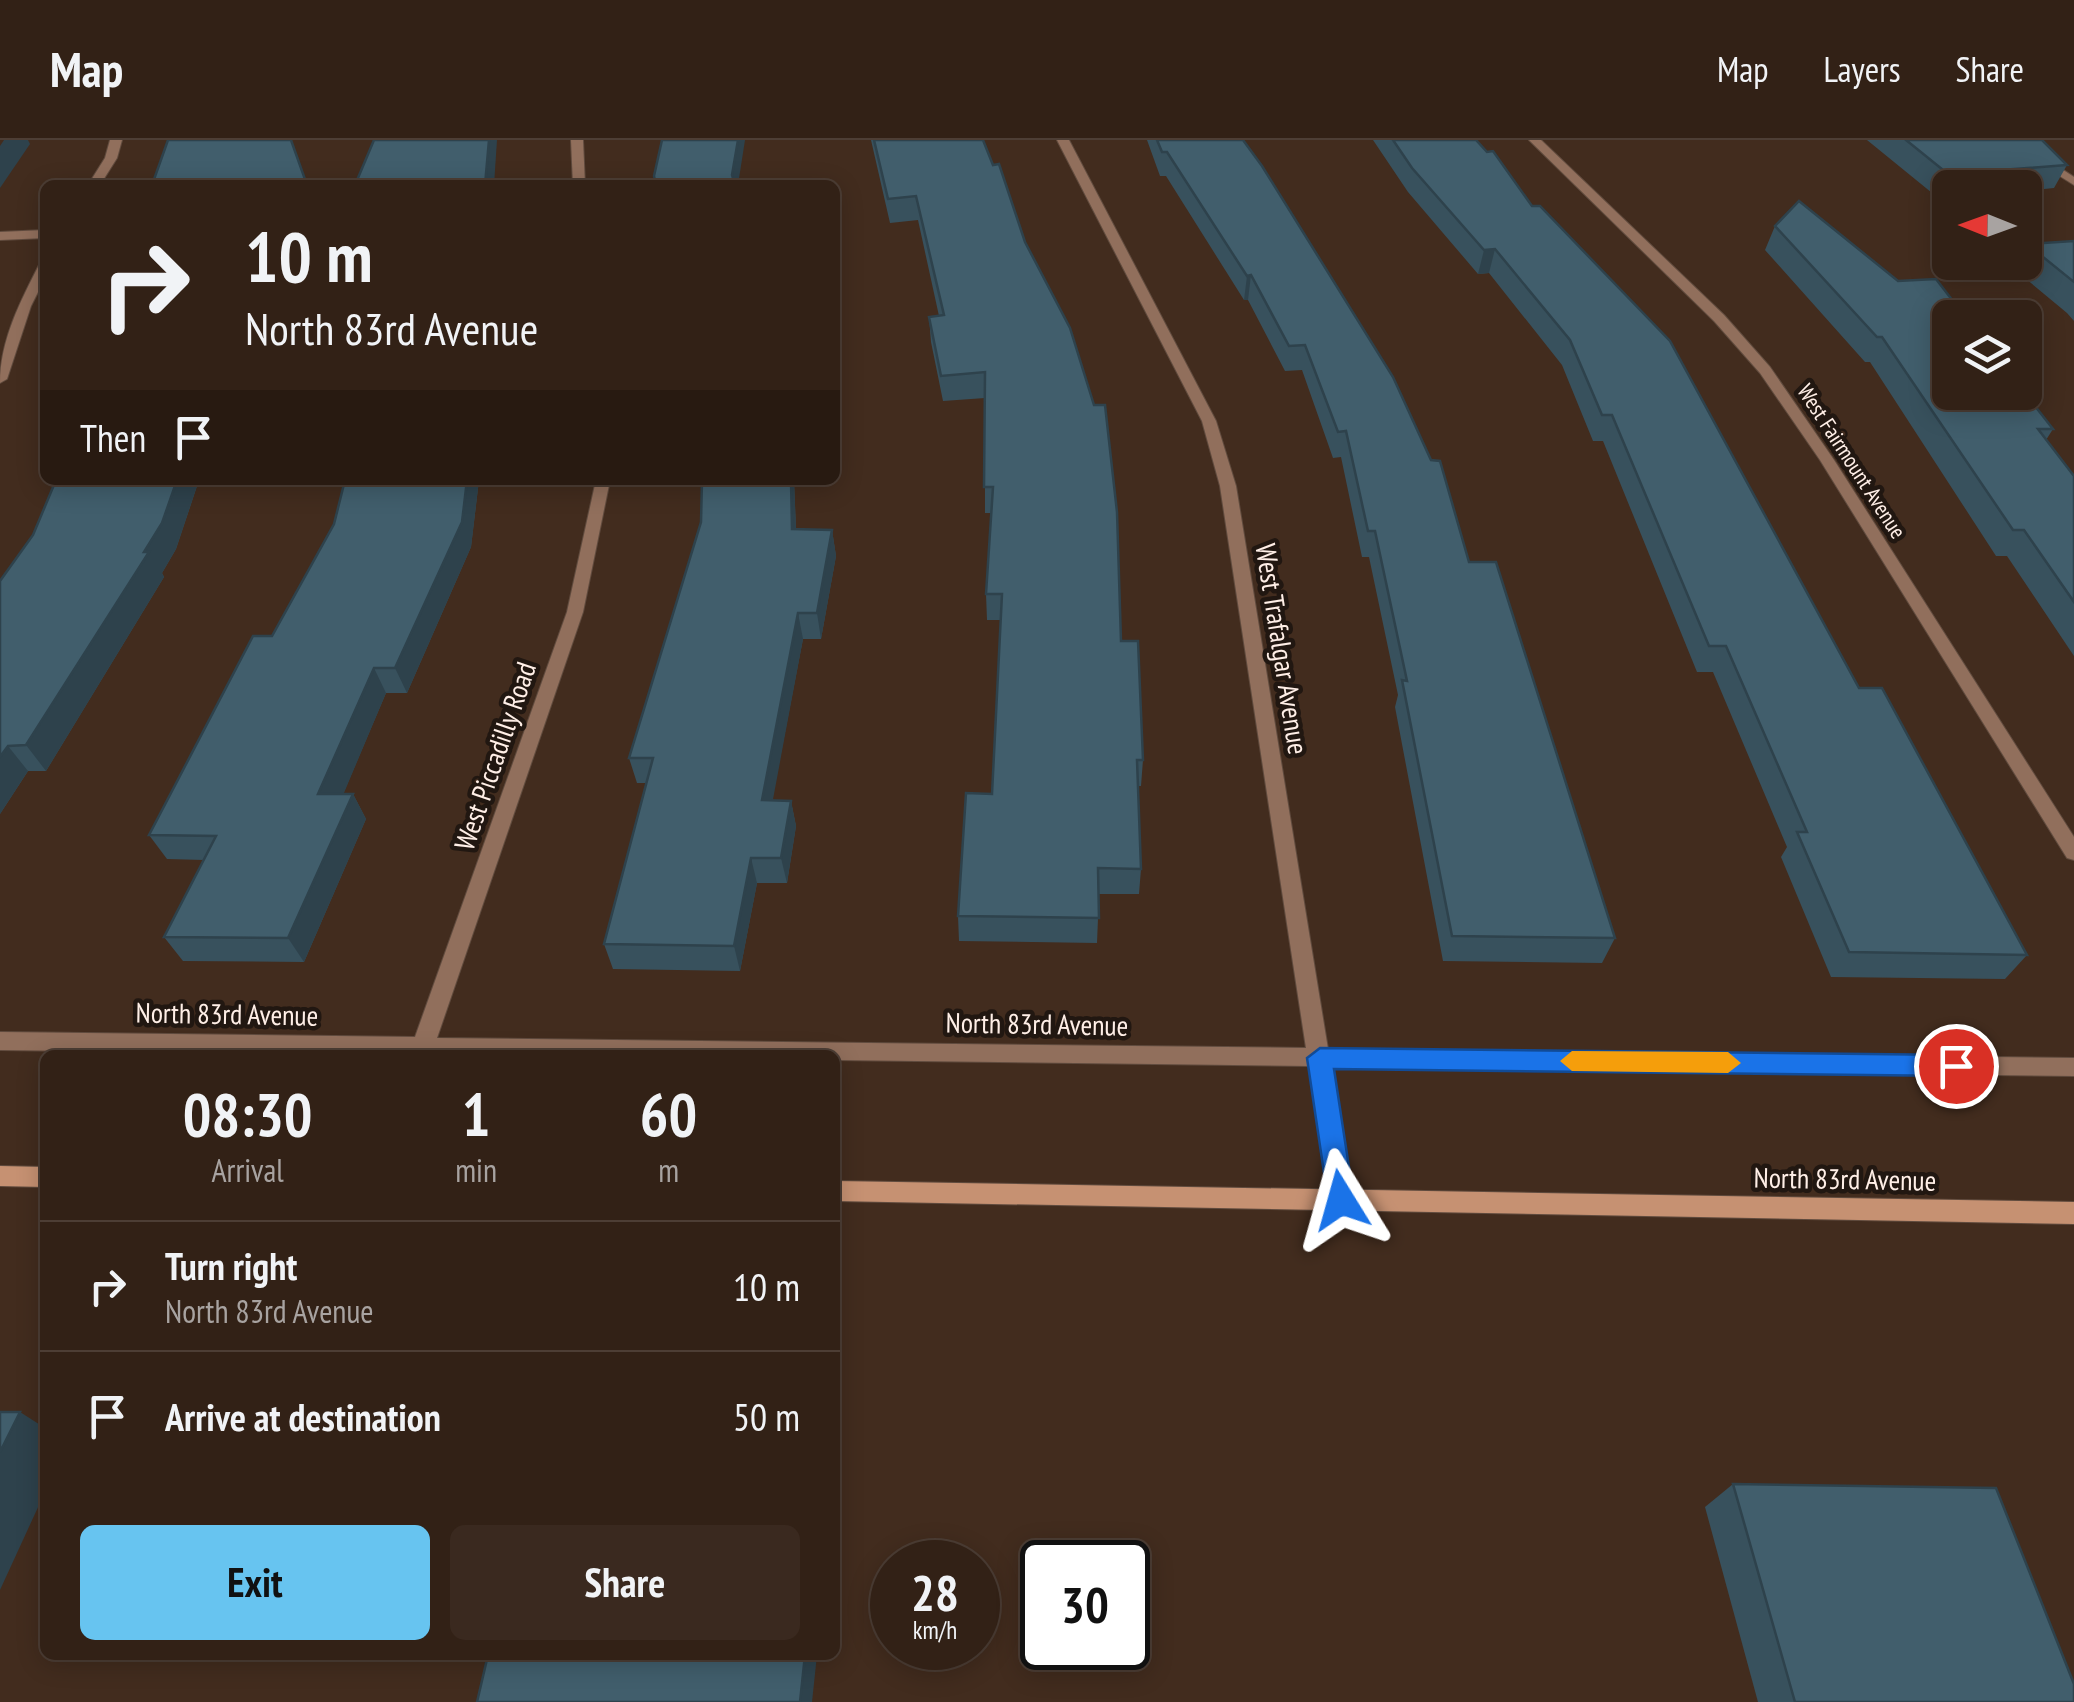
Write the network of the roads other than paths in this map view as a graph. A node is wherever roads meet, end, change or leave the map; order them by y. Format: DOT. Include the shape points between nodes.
graph roads {
  1 [pos="116,140"];
  2 [pos="577,140"];
  3 [pos="1063,140"];
  4 [pos="1535,140"];
  5 [pos="2010,140"];
  6 [pos="97,180"];
  7 [pos="579,180"];
  8 [pos="2074,182"];
  9 [pos="40,234"];
  10 [pos="0,236"];
  11 [pos="40,275"];
  12 [pos="0,379"];
  13 [pos="602,485"];
  14 [pos="2074,853"];
  15 [pos="0,1041"];
  16 [pos="423,1046"];
  17 [pos="722,1050"];
  18 [pos="840,1052"];
  19 [pos="1320,1058"];
  20 [pos="2074,1067"];
  21 [pos="0,1176"];
  22 [pos="40,1177"];
  23 [pos="840,1191"];
  24 [pos="1341,1200"];
  25 [pos="2074,1213"];
  1 -- 6 [label="street"];
  2 -- 7 [label="street"];
  3 -- 19 [label="street, West Trafalgar Avenue" via="1210,420 1228,486"];
  4 -- 14 [label="street, West Fairmount Avenue" via="1765,370"];
  5 -- 8 [label="street"];
  9 -- 10 [label="street"];
  11 -- 12 [label="street"];
  13 -- 16 [label="street, West Piccadilly Road" via="575,612"];
  15 -- 16 [label="street, North 83rd Avenue"];
  16 -- 17 [label="street, North 83rd Avenue"];
  18 -- 19 [label="street, North 83rd Avenue"];
  19 -- 20 [label="street, North 83rd Avenue"];
  19 -- 24 [label="street, West Trafalgar Avenue"];
  21 -- 22 [label="main road"];
  23 -- 24 [label="main road, North 83rd Avenue"];
  24 -- 25 [label="main road, North 83rd Avenue"];
}
